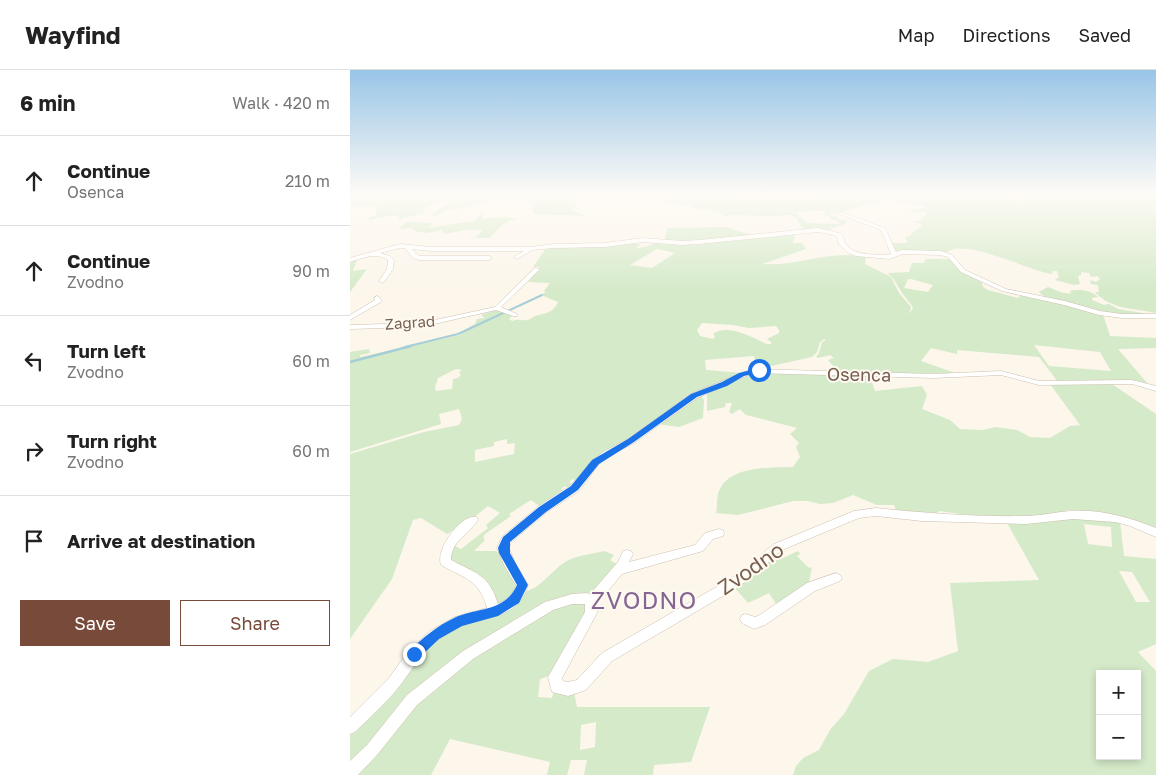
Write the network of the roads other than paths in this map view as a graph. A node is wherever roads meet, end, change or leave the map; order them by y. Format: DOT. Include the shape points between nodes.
graph roads {
  1 [pos="875,226"];
  2 [pos="408,248"];
  3 [pos="531,249"];
  4 [pos="372,253"];
  5 [pos="894,254"];
  6 [pos="517,256"];
  7 [pos="489,258"];
  8 [pos="350,260"];
  9 [pos="537,269"];
  10 [pos="382,281"];
  11 [pos="377,298"];
  12 [pos="502,310"];
  13 [pos="516,315"];
  14 [pos="1156,316"];
  15 [pos="350,318"];
  16 [pos="350,327"];
  17 [pos="1156,389"];
  18 [pos="589,470"];
  19 [pos="473,520"];
  20 [pos="719,533"];
  21 [pos="1156,533"];
  22 [pos="627,554"];
  23 [pos="618,570"];
  24 [pos="836,578"];
  25 [pos="591,602"];
  26 [pos="494,612"];
  27 [pos="746,619"];
  28 [pos="350,727"];
  29 [pos="350,772"];
  1 -- 5 [label="street" via="883,229"];
  2 -- 3 [label="street"];
  2 -- 4 [label="street" via="396,246"];
  2 -- 7 [label="street" via="415,258"];
  3 -- 5 [label="street" via="643,240 699,242 818,230 840,236 841,244 858,255 888,257"];
  3 -- 6 [label="street"];
  4 -- 8 [label="street"];
  4 -- 10 [label="street" via="392,260"];
  5 -- 14 [label="street" via="941,253 950,256 957,267 969,275 1004,290 1098,313"];
  9 -- 12 [label="street"];
  11 -- 15 [label="street, Zagrad" via="380,301 368,310"];
  12 -- 13 [label="street"];
  12 -- 16 [label="street, Zagrad" via="422,325"];
  17 -- 18 [label="street, Osenca" via="1126,381 1039,383 1001,373 934,376 752,371 694,396 606,454"];
  18 -- 26 [label="street" via="575,488 506,540 503,548 522,585 515,600"];
  19 -- 26 [label="street" via="461,528 444,559 481,581 490,593"];
  20 -- 23 [label="street" via="709,536 699,548"];
  21 -- 25 [label="street, Zvodno" via="1114,518 1073,515 1026,520 922,518 876,512 858,514 778,547 757,568 607,657 581,685 557,687 555,677 591,613"];
  22 -- 23 [label="street"];
  23 -- 25 [label="street"];
  24 -- 27 [label="street" via="811,587 761,621 754,623"];
  25 -- 29 [label="street" via="579,598 549,606 468,655 412,700"];
  26 -- 28 [label="street" via="459,621 434,635 414,654 388,690"];
}
